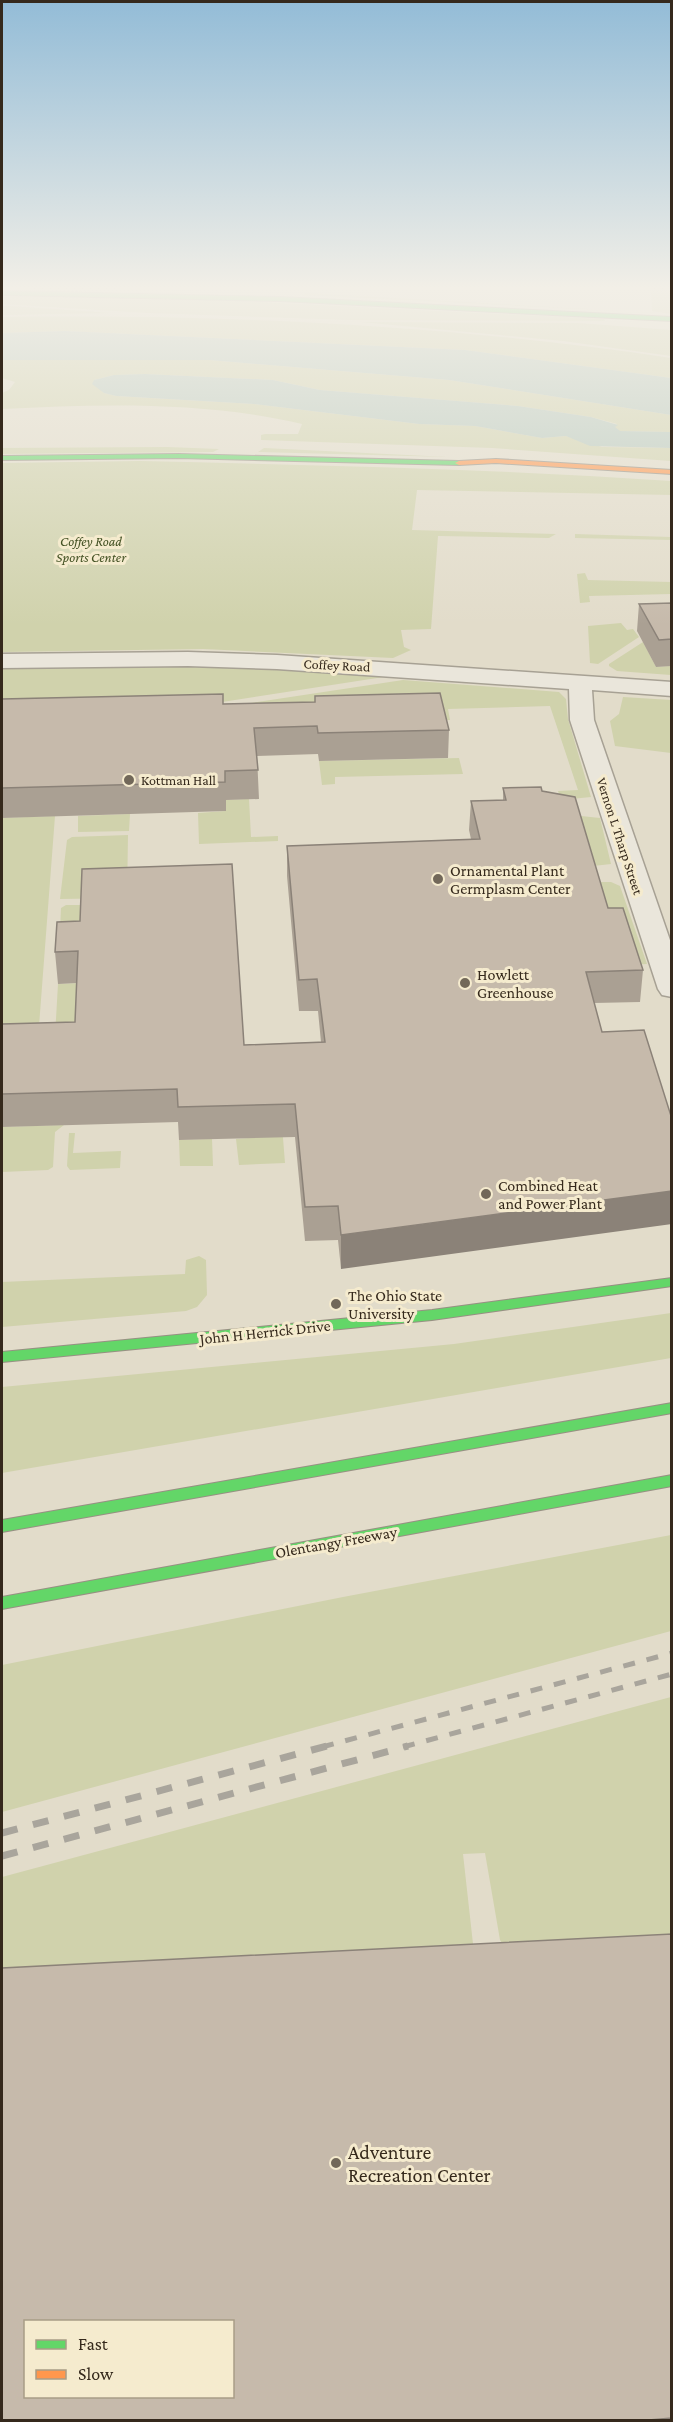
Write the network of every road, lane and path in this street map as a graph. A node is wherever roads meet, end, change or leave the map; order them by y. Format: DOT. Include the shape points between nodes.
graph roads {
  1 [pos="2,444"];
  2 [pos="2,458"];
  3 [pos="496,462"];
  4 [pos="672,472"];
  5 [pos="2,662"];
  6 [pos="580,681"];
  7 [pos="672,689"];
  8 [pos="672,989"];
  9 [pos="672,1282"];
  10 [pos="2,1357"];
  11 [pos="672,1408"];
  12 [pos="672,1480"];
  13 [pos="2,1526"];
  14 [pos="2,1603"];
  1 -- 3 [label="main road" via="172,443 432,451"];
  2 -- 3 [label="main road" via="179,456 442,464"];
  3 -- 4 [label="main road"];
  5 -- 6 [label="street, Coffey Road" via="254,661"];
  6 -- 7 [label="street, Coffey Road"];
  6 -- 8 [label="street, Vernon L Tharp Street" via="582,720"];
  9 -- 10 [label="main road, John H Herrick Drive" via="432,1316"];
  11 -- 13 [label="main road"];
  12 -- 14 [label="main road, Olentangy Freeway"];
}
